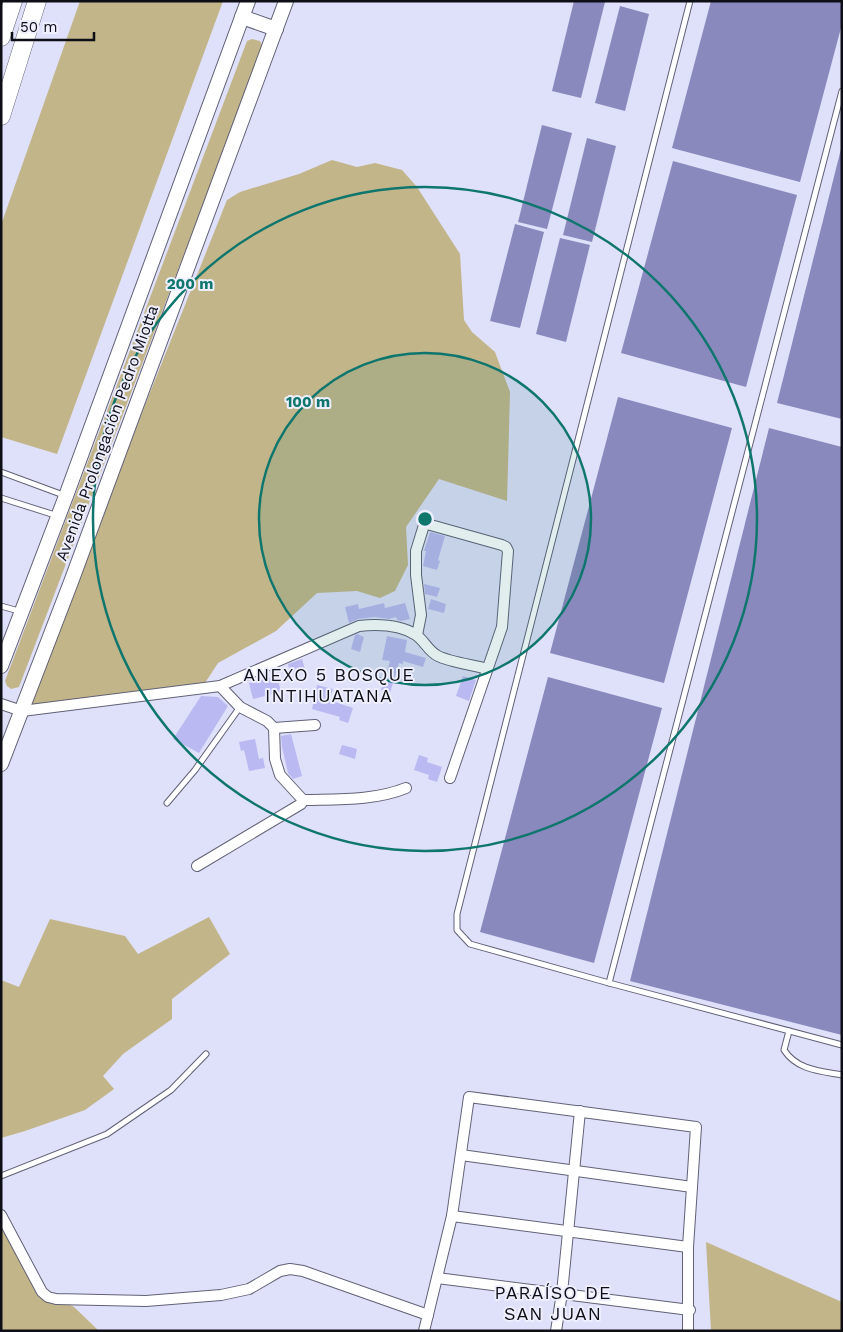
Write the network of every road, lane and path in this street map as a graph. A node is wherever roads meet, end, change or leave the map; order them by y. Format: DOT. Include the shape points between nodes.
graph roads {
  1 [pos="13,1"];
  2 [pos="37,1"];
  3 [pos="248,1"];
  4 [pos="286,1"];
  5 [pos="690,1"];
  6 [pos="242,17"];
  7 [pos="276,30"];
  8 [pos="1,37"];
  9 [pos="842,91"];
  10 [pos="1,116"];
  11 [pos="1,472"];
  12 [pos="66,496"];
  13 [pos="1,498"];
  14 [pos="58,516"];
  15 [pos="1,606"];
  16 [pos="22,612"];
  17 [pos="417,635"];
  18 [pos="1,666"];
  19 [pos="487,669"];
  20 [pos="220,686"];
  21 [pos="1,704"];
  22 [pos="240,706"];
  23 [pos="22,711"];
  24 [pos="315,725"];
  25 [pos="274,728"];
  26 [pos="1,764"];
  27 [pos="450,778"];
  28 [pos="406,788"];
  29 [pos="303,800"];
  30 [pos="167,803"];
  31 [pos="197,866"];
  32 [pos="609,983"];
  33 [pos="789,1031"];
  34 [pos="842,1045"];
  35 [pos="206,1054"];
  36 [pos="842,1075"];
  37 [pos="580,1111"];
  38 [pos="461,1155"];
  39 [pos="574,1171"];
  40 [pos="1,1176"];
  41 [pos="692,1187"];
  42 [pos="1,1215"];
  43 [pos="452,1216"];
  44 [pos="568,1231"];
  45 [pos="688,1247"];
  46 [pos="437,1278"];
  47 [pos="562,1293"];
  48 [pos="690,1310"];
  49 [pos="428,1315"];
  50 [pos="424,1331"];
  51 [pos="556,1331"];
  52 [pos="688,1331"];
  1 -- 8 [label="highway"];
  2 -- 10 [label="highway"];
  3 -- 6 [label="main road, Avenida Prolongación Pedro Miotta"];
  4 -- 7 [label="main road, Avenida Prolongación Pedro Miotta"];
  5 -- 32 [label="lane" via="457,914 457,930 470,944"];
  6 -- 7 [label="main road"];
  6 -- 12 [label="main road, Avenida Prolongación Pedro Miotta"];
  7 -- 23 [label="main road, Avenida Prolongación Pedro Miotta"];
  9 -- 32 [label="lane"];
  11 -- 12 [label="lane"];
  12 -- 14 [label="main road, Avenida Prolongación Pedro Miotta"];
  13 -- 14 [label="lane"];
  14 -- 16 [label="main road, Avenida Prolongación Pedro Miotta"];
  15 -- 16 [label="lane"];
  16 -- 18 [label="main road, Avenida Prolongación Pedro Miotta"];
  17 -- 19 [label="street" via="438,656"];
  17 -- 19 [label="street" via="421,615 416,551 424,525 502,544 508,551 502,626"];
  17 -- 20 [label="street" via="396,626 359,626"];
  19 -- 27 [label="street"];
  20 -- 22 [label="street"];
  20 -- 23 [label="street"];
  21 -- 23 [label="street"];
  22 -- 25 [label="street"];
  22 -- 30 [label="lane" via="195,770"];
  23 -- 26 [label="main road, Avenida Prolongación Pedro Miotta"];
  24 -- 25 [label="street"];
  25 -- 29 [label="street" via="275,759 280,775"];
  28 -- 29 [label="street" via="374,796"];
  29 -- 31 [label="street"];
  32 -- 33 [label="lane"];
  33 -- 34 [label="lane"];
  33 -- 36 [label="lane" via="784,1050 789,1058 798,1065"];
  35 -- 40 [label="lane" via="171,1090 107,1134"];
  37 -- 38 [label="street" via="469,1097"];
  37 -- 39 [label="street"];
  37 -- 41 [label="street" via="696,1127"];
  38 -- 39 [label="street"];
  38 -- 43 [label="street"];
  39 -- 41 [label="street"];
  39 -- 44 [label="street"];
  41 -- 45 [label="street"];
  42 -- 49 [label="street" via="42,1292 56,1299 146,1301 221,1295 249,1289 280,1271 290,1269"];
  43 -- 44 [label="street"];
  43 -- 46 [label="street"];
  44 -- 45 [label="street"];
  44 -- 47 [label="street"];
  45 -- 48 [label="street"];
  46 -- 47 [label="street"];
  46 -- 49 [label="street"];
  47 -- 48 [label="street"];
  47 -- 51 [label="street"];
  48 -- 52 [label="street"];
  49 -- 50 [label="street"];
}
